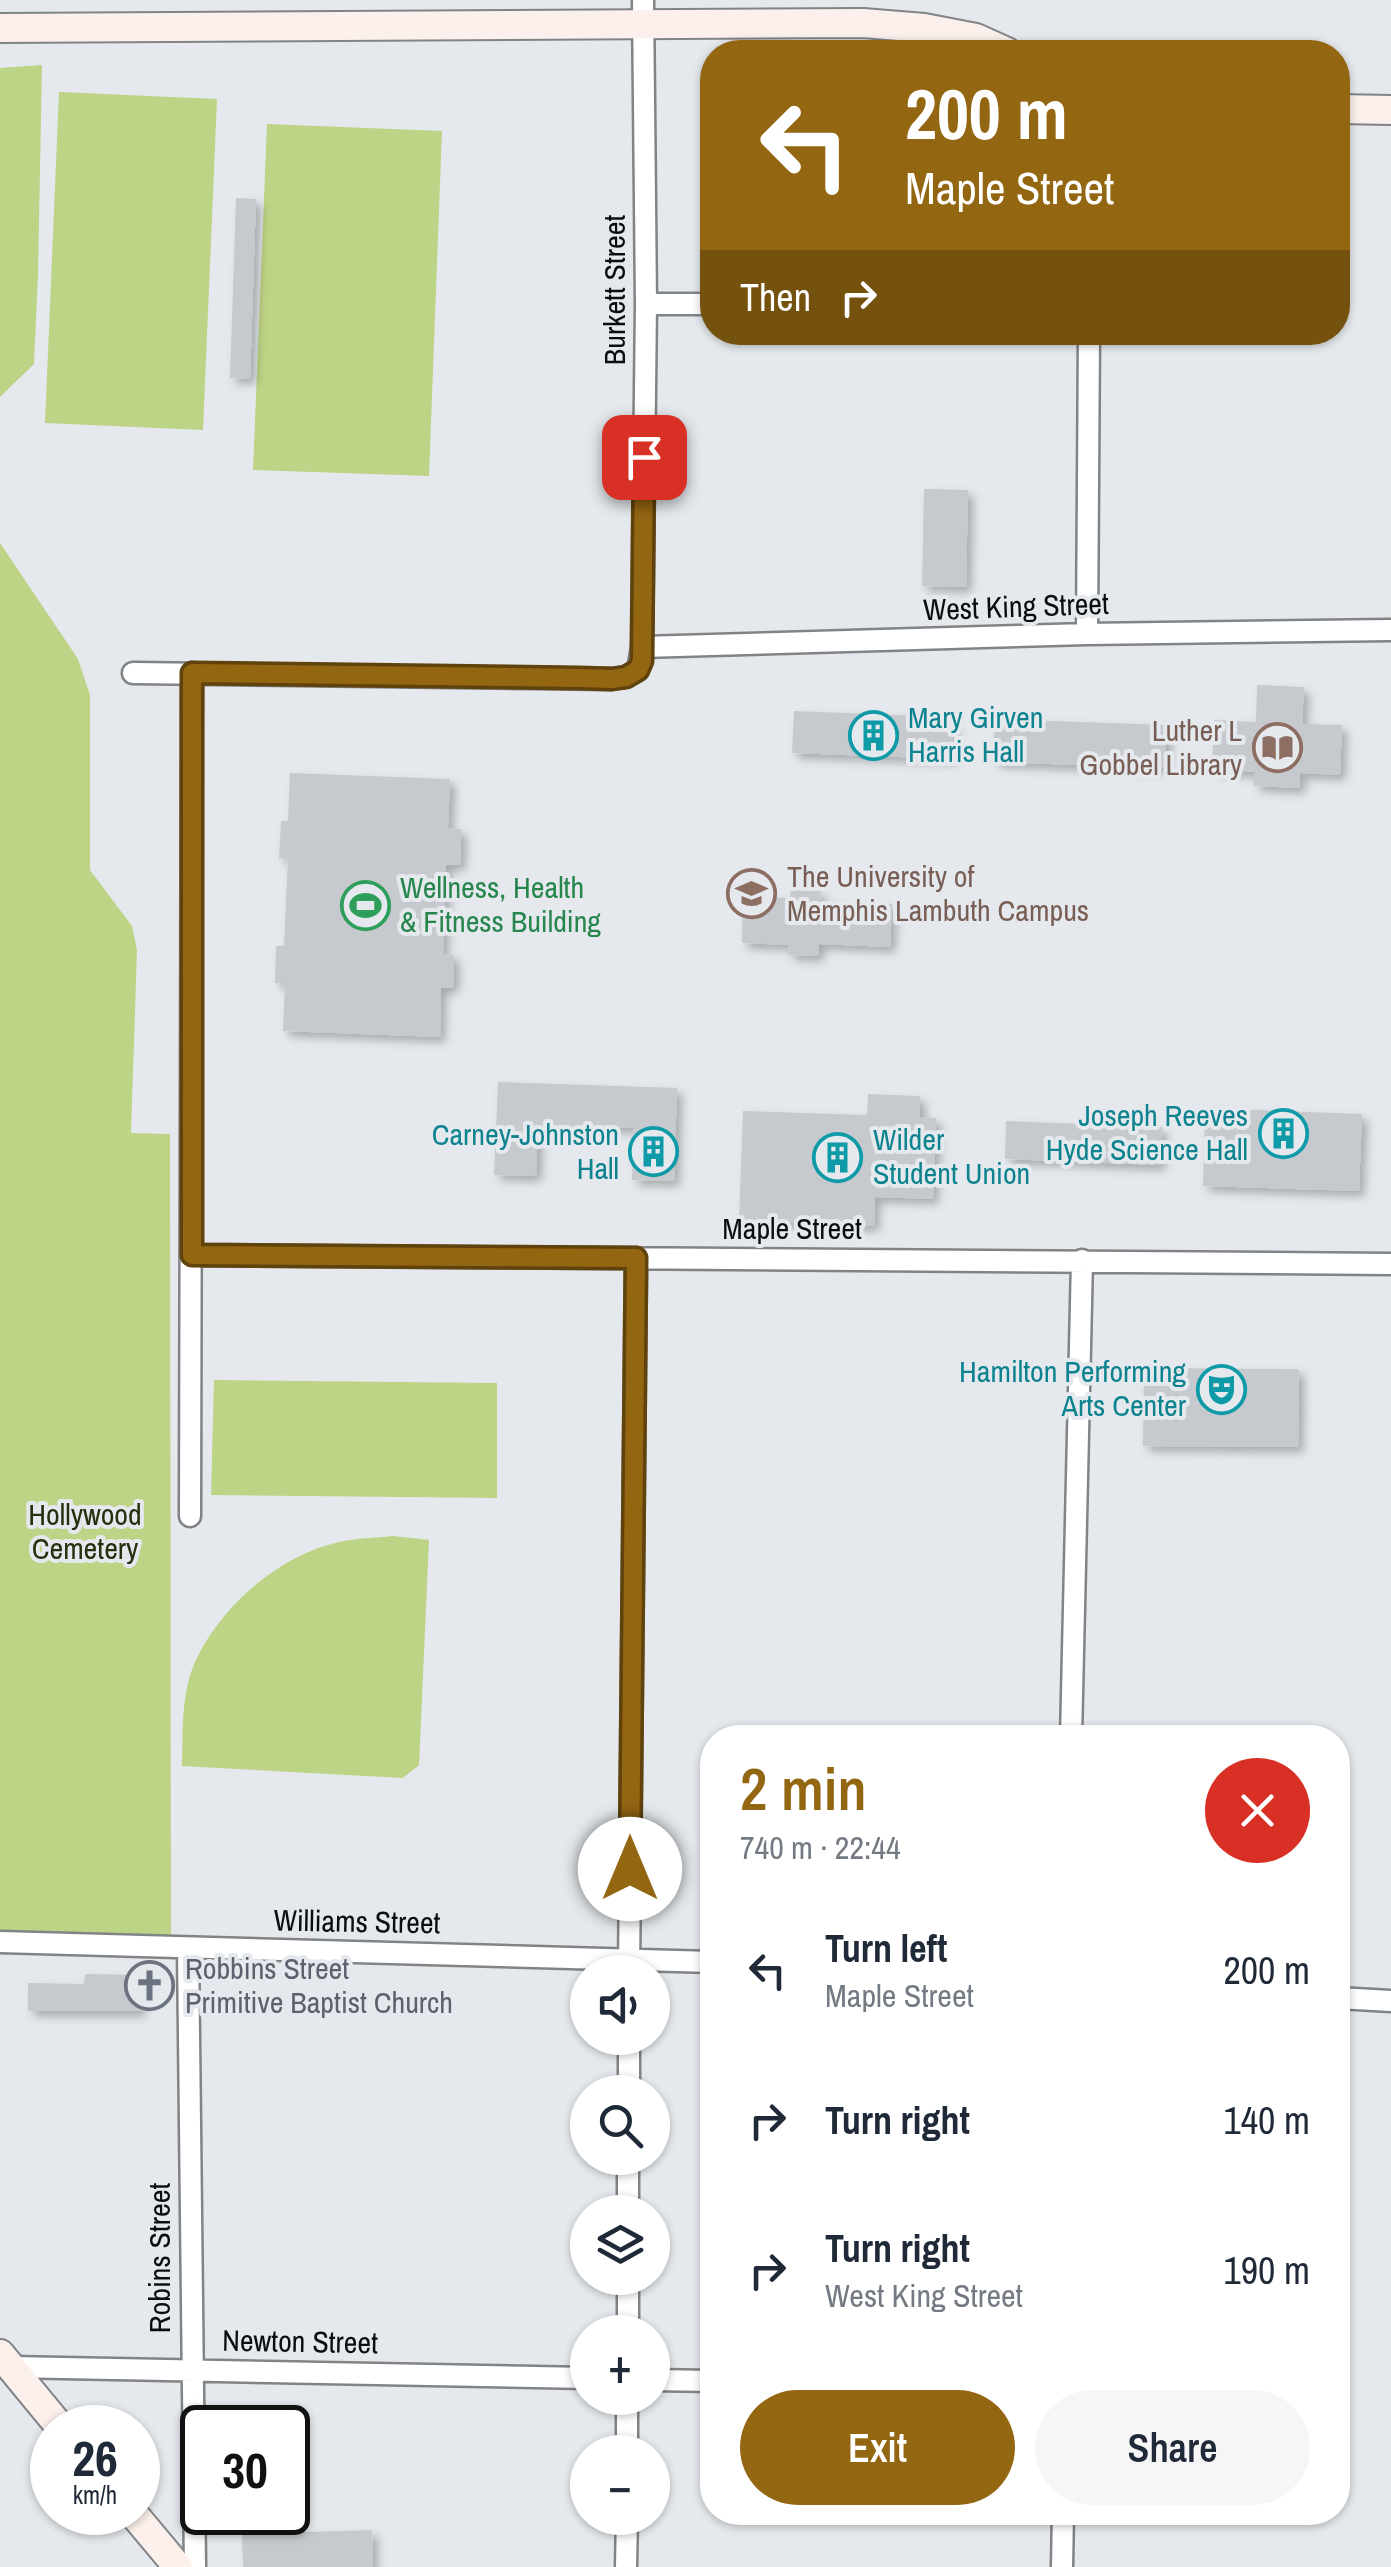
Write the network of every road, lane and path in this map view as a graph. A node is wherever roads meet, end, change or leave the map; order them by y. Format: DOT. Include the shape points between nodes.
graph roads {
  1 [pos="643,13"];
  2 [pos="0,28"];
  3 [pos="981,40"];
  4 [pos="1350,109"];
  5 [pos="1391,110"];
  6 [pos="646,304"];
  7 [pos="700,304"];
  8 [pos="1089,345"];
  9 [pos="1391,630"];
  10 [pos="1087,634"];
  11 [pos="642,647"];
  12 [pos="132,673"];
  13 [pos="192,673"];
  14 [pos="192,1255"];
  15 [pos="636,1258"];
  16 [pos="1082,1260"];
  17 [pos="1391,1264"];
  18 [pos="190,1516"];
  19 [pos="1071,1725"];
  20 [pos="0,1942"];
  21 [pos="188,1948"];
  22 [pos="630,1955"];
  23 [pos="700,1962"];
  24 [pos="570,1963"];
  25 [pos="670,1964"];
  26 [pos="1350,1999"];
  27 [pos="1391,2001"];
  28 [pos="5,2360"];
  29 [pos="191,2370"];
  30 [pos="570,2378"];
  31 [pos="670,2381"];
  32 [pos="700,2382"];
  33 [pos="43,2405"];
  34 [pos="1063,2525"];
  35 [pos="151,2535"];
  36 [pos="626,2535"];
  37 [pos="178,2567"];
  38 [pos="195,2567"];
  39 [pos="626,2567"];
  40 [pos="1062,2567"];
  1 -- 2 [label="street"];
  1 -- 3 [label="street" via="863,23"];
  1 -- 6 [label="street, Burkett Street"];
  4 -- 5 [label="street"];
  6 -- 7 [label="street"];
  6 -- 11 [label="street, Burkett Street"];
  8 -- 10 [label="street"];
  9 -- 10 [label="street, West King Street"];
  10 -- 11 [label="street, West King Street"];
  11 -- 13 [label="street" via="638,670 612,679"];
  12 -- 13 [label="street"];
  13 -- 14 [label="street"];
  14 -- 15 [label="street, Maple Street"];
  14 -- 18 [label="street"];
  15 -- 16 [label="street, Maple Street"];
  15 -- 22 [label="street"];
  16 -- 17 [label="street, Maple Street"];
  16 -- 19 [label="street"];
  20 -- 21 [label="street, Williams Street"];
  21 -- 24 [label="street, Williams Street"];
  21 -- 29 [label="street, Robins Street"];
  23 -- 25 [label="street, Williams Street"];
  26 -- 27 [label="street"];
  28 -- 29 [label="street, Newton Street"];
  28 -- 33 [label="street"];
  29 -- 30 [label="street, Newton Street"];
  29 -- 38 [label="street, Robins Street"];
  31 -- 32 [label="street"];
  34 -- 40 [label="street"];
  35 -- 37 [label="street"];
  36 -- 39 [label="street"];
}
